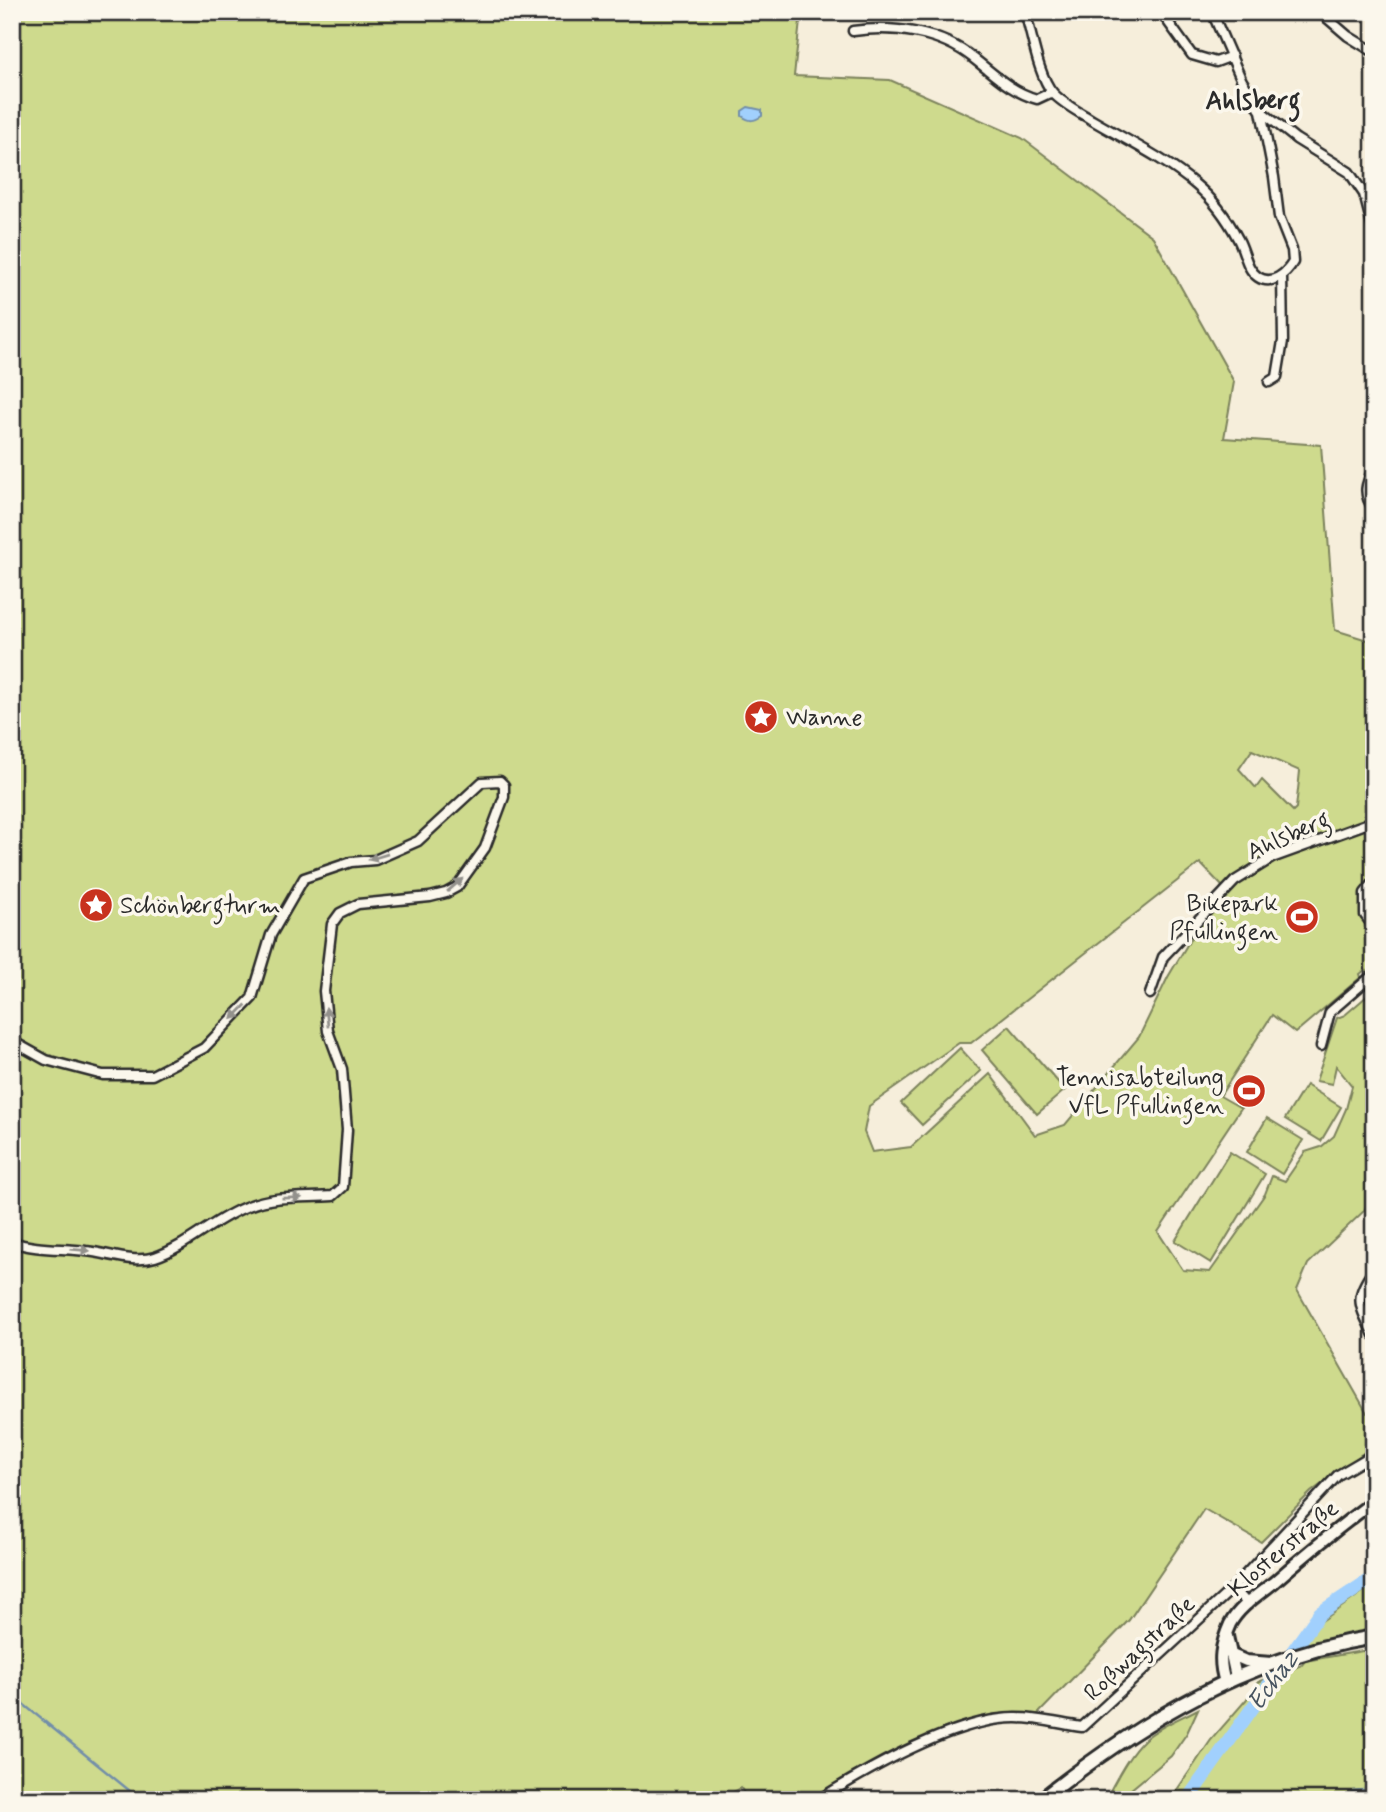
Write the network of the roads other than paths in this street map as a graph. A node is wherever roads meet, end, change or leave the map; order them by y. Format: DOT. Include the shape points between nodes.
graph roads {
  1 [pos="1025,12"];
  2 [pos="1161,12"];
  3 [pos="1212,12"];
  4 [pos="1320,12"];
  5 [pos="853,31"];
  6 [pos="1374,52"];
  7 [pos="1232,56"];
  8 [pos="1052,92"];
  9 [pos="1262,111"];
  10 [pos="1374,233"];
  11 [pos="1282,275"];
  12 [pos="1269,382"];
  13 [pos="1374,467"];
  14 [pos="1374,509"];
  15 [pos="1374,821"];
  16 [pos="1374,882"];
  17 [pos="1374,928"];
  18 [pos="1374,974"];
  19 [pos="1150,994"];
  20 [pos="12,1041"];
  21 [pos="1321,1046"];
  22 [pos="12,1242"];
  23 [pos="1374,1270"];
  24 [pos="1374,1335"];
  25 [pos="1374,1454"];
  26 [pos="1374,1501"];
  27 [pos="1233,1588"];
  28 [pos="1248,1604"];
  29 [pos="1227,1633"];
  30 [pos="1374,1637"];
  31 [pos="1230,1654"];
  32 [pos="1275,1662"];
  33 [pos="1231,1679"];
  34 [pos="818,1800"];
  35 [pos="1041,1800"];
  1 -- 8 [label="street" via="1042,74"];
  2 -- 7 [label="street" via="1192,55 1216,62"];
  3 -- 7 [label="street"];
  4 -- 6 [label="street"];
  5 -- 8 [label="street" via="879,29 932,36 956,45 1021,95 1037,99"];
  7 -- 9 [label="street"];
  8 -- 11 [label="street" via="1196,185 1221,211 1240,241 1251,271 1265,280"];
  9 -- 10 [label="street" via="1349,172 1364,194"];
  9 -- 11 [label="street" via="1279,217 1292,250 1293,262"];
  11 -- 12 [label="street" via="1283,341 1277,377"];
  13 -- 14 [label="street" via="1365,496"];
  15 -- 19 [label="street, Ahlsberg" via="1272,858 1235,881 1163,957"];
  16 -- 17 [label="street" via="1365,893 1366,915"];
  18 -- 21 [label="street" via="1330,1012"];
  22 -- 20 [label="street, one-way" via="152,1258 247,1206 275,1198 333,1196 343,1187 347,1130 342,1069 328,1031 324,991 332,924 358,904 430,897 457,887 485,848 505,789 500,781 482,782 418,841 375,860 351,862 304,878 271,935 252,998 204,1048 152,1075 103,1075 46,1060"];
  23 -- 24 [label="street" via="1360,1295"];
  25 -- 27 [label="street, Roßwagstraße" via="1338,1475"];
  26 -- 28 [label="main road, Klosterstraße"];
  27 -- 28 [label="street"];
  27 -- 34 [label="street, Roßwagstraße" via="1082,1727 1017,1718 968,1726 920,1744"];
  28 -- 29 [label="main road, Klosterstraße"];
  29 -- 31 [label="main road, Klosterstraße"];
  29 -- 33 [label="main road, Klosterstraße" via="1220,1660"];
  30 -- 32 [label="main road"];
  31 -- 32 [label="main road" via="1246,1661"];
  31 -- 33 [label="main road, Klosterstraße"];
  32 -- 33 [label="main road"];
  33 -- 35 [label="main road" via="1144,1725"];
}
